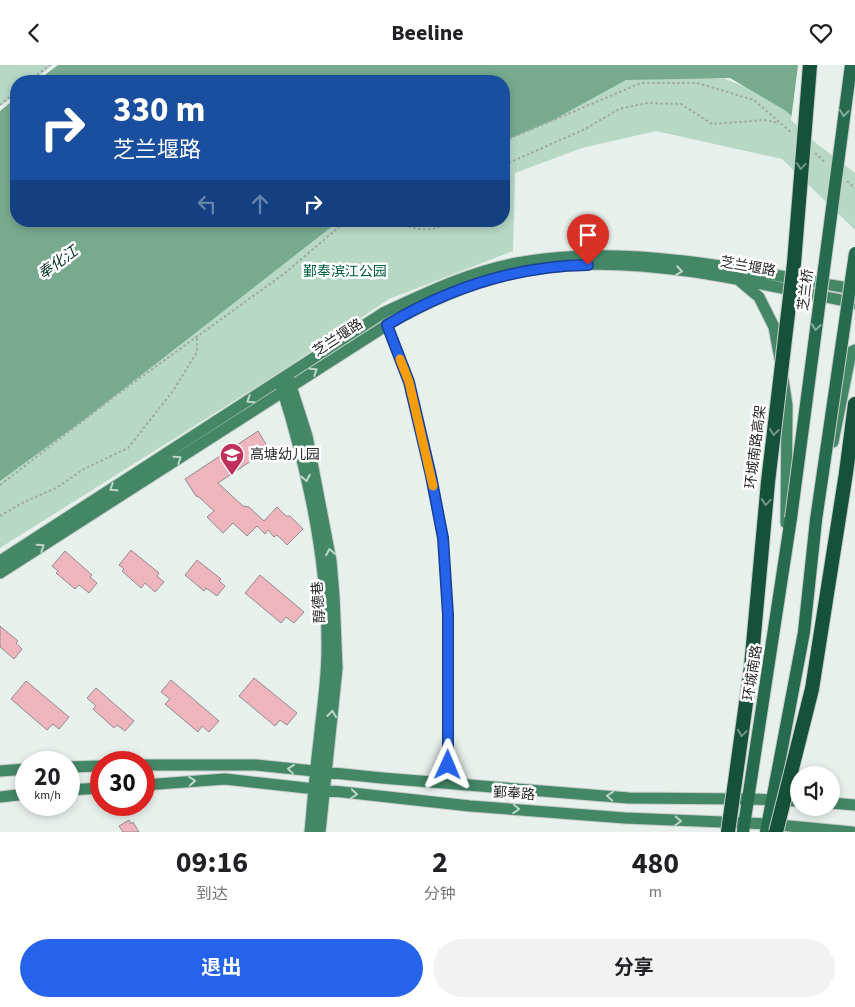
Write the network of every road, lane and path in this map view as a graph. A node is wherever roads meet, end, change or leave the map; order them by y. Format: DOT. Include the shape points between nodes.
graph roads {
  1 [pos="50,65"];
  2 [pos="810,65"];
  3 [pos="850,65"];
  4 [pos="38,75"];
  5 [pos="10,97"];
  6 [pos="0,105"];
  7 [pos="781,124"];
  8 [pos="796,137"];
  9 [pos="510,138"];
  10 [pos="811,149"];
  11 [pos="510,162"];
  12 [pos="826,162"];
  13 [pos="848,181"];
  14 [pos="855,188"];
  15 [pos="339,227"];
  16 [pos="412,227"];
  17 [pos="443,227"];
  18 [pos="855,253"];
  19 [pos="740,281"];
  20 [pos="855,289"];
  21 [pos="855,303"];
  22 [pos="383,313"];
  23 [pos="387,325"];
  24 [pos="197,337"];
  25 [pos="855,350"];
  26 [pos="285,383"];
  27 [pos="855,404"];
  28 [pos="0,485"];
  29 [pos="0,516"];
  30 [pos="791,519"];
  31 [pos="816,520"];
  32 [pos="0,561"];
  33 [pos="785,561"];
  34 [pos="0,573"];
  35 [pos="155,765"];
  36 [pos="15,770"];
  37 [pos="0,771"];
  38 [pos="320,772"];
  39 [pos="155,784"];
  40 [pos="448,784"];
  41 [pos="319,790"];
  42 [pos="15,795"];
  43 [pos="0,797"];
  44 [pos="749,799"];
  45 [pos="772,799"];
  46 [pos="790,800"];
  47 [pos="840,804"];
  48 [pos="855,805"];
  49 [pos="744,828"];
  50 [pos="770,829"];
  51 [pos="310,832"];
  52 [pos="320,832"];
  53 [pos="728,832"];
  54 [pos="852,832"];
  1 -- 4 [label="path"];
  2 -- 53 [label="highway, 环城南路高架, one-way, bridge" via="794,263 768,482 751,667"];
  3 -- 30 [label="main road, 芝兰桥, one-way, bridge"];
  5 -- 6 [label="path"];
  7 -- 8 [label="path"];
  7 -- 9 [label="path" via="754,100 735,94 697,83 641,83"];
  7 -- 11 [label="path" via="764,120 712,124 681,104 647,103 619,109 585,129"];
  10 -- 12 [label="path"];
  13 -- 14 [label="path"];
  15 -- 24 [label="path" via="285,273"];
  16 -- 17 [label="path" via="424,230"];
  18 -- 31 [label="main road, bridge"];
  19 -- 21 [label="street, 芝兰堰路"];
  23 -- 19 [label="street, 芝兰堰路, one-way" via="417,307 494,277 569,265 644,266"];
  19 -- 33 [label="street" via="759,297 774,327 784,385 787,405"];
  20 -- 22 [label="street, 芝兰堰路" via="665,259 563,256 478,273 444,284"];
  22 -- 23 [label="street"];
  22 -- 26 [label="street, 芝兰堰路"];
  26 -- 23 [label="street, 芝兰堰路, one-way"];
  23 -- 40 [label="street" via="409,382 443,538 448,615"];
  24 -- 28 [label="path"];
  24 -- 29 [label="path" via="197,352 173,391 128,448"];
  25 -- 31 [label="street" via="851,352"];
  26 -- 32 [label="street, 芝兰堰路, one-way"];
  34 -- 26 [label="street, 芝兰堰路, one-way"];
  26 -- 38 [label="street, 醇德巷" via="301,452 322,577 327,650"];
  27 -- 50 [label="highway, bridge" via="812,689"];
  30 -- 33 [label="main road, 环城南路"];
  31 -- 45 [label="main road" via="804,632"];
  33 -- 44 [label="main road, 环城南路"];
  38 -- 35 [label="street, 鄞奉路, one-way" via="256,765"];
  36 -- 37 [label="street"];
  38 -- 40 [label="street, 鄞奉路"];
  38 -- 41 [label="street, 醇德巷"];
  39 -- 41 [label="street, 鄞奉路, one-way" via="225,779"];
  44 -- 40 [label="street, 鄞奉路, one-way" via="629,798"];
  41 -- 49 [label="street, 鄞奉路, one-way"];
  41 -- 51 [label="street, 醇德巷"];
  41 -- 52 [label="street, 醇德巷"];
  42 -- 43 [label="street"];
  44 -- 45 [label="street, 鄞奉路"];
  44 -- 49 [label="main road, 环城南路"];
  45 -- 46 [label="street, 鄞奉路"];
  45 -- 50 [label="main road"];
  47 -- 48 [label="street"];
  49 -- 50 [label="street, 鄞奉路"];
  50 -- 54 [label="street, 鄞奉路"];
}
